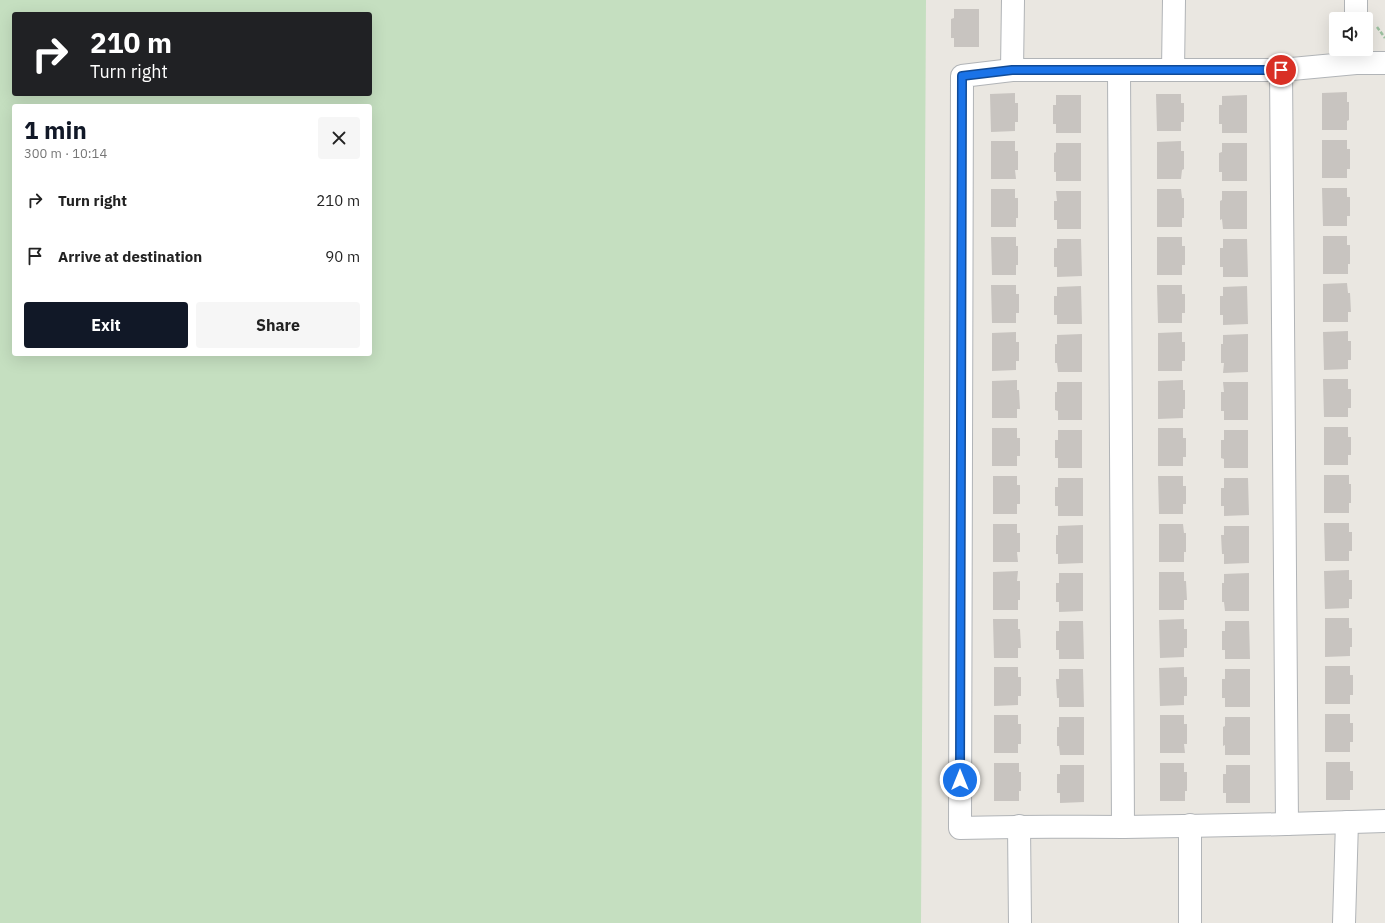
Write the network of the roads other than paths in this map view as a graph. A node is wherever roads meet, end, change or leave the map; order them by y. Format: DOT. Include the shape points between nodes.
graph roads {
  1 [pos="1012,0"];
  2 [pos="1174,0"];
  3 [pos="1356,0"];
  4 [pos="1356,12"];
  5 [pos="1356,56"];
  6 [pos="1385,63"];
  7 [pos="1012,70"];
  8 [pos="1119,70"];
  9 [pos="1173,70"];
  10 [pos="1281,70"];
  11 [pos="1385,821"];
  12 [pos="1347,822"];
  13 [pos="1287,824"];
  14 [pos="1190,825"];
  15 [pos="1019,826"];
  16 [pos="1123,827"];
  17 [pos="1020,923"];
  18 [pos="1190,923"];
  19 [pos="1344,923"];
  1 -- 7 [label="street"];
  2 -- 9 [label="street"];
  3 -- 4 [label="street"];
  5 -- 6 [label="street"];
  5 -- 10 [label="street"];
  7 -- 8 [label="street"];
  7 -- 15 [label="street" via="962,76 960,828"];
  8 -- 9 [label="street"];
  8 -- 16 [label="street"];
  9 -- 10 [label="street"];
  10 -- 13 [label="street"];
  11 -- 12 [label="street"];
  12 -- 13 [label="street"];
  12 -- 19 [label="street"];
  13 -- 14 [label="street"];
  14 -- 16 [label="street"];
  14 -- 18 [label="street"];
  15 -- 16 [label="street"];
  15 -- 17 [label="street"];
}
